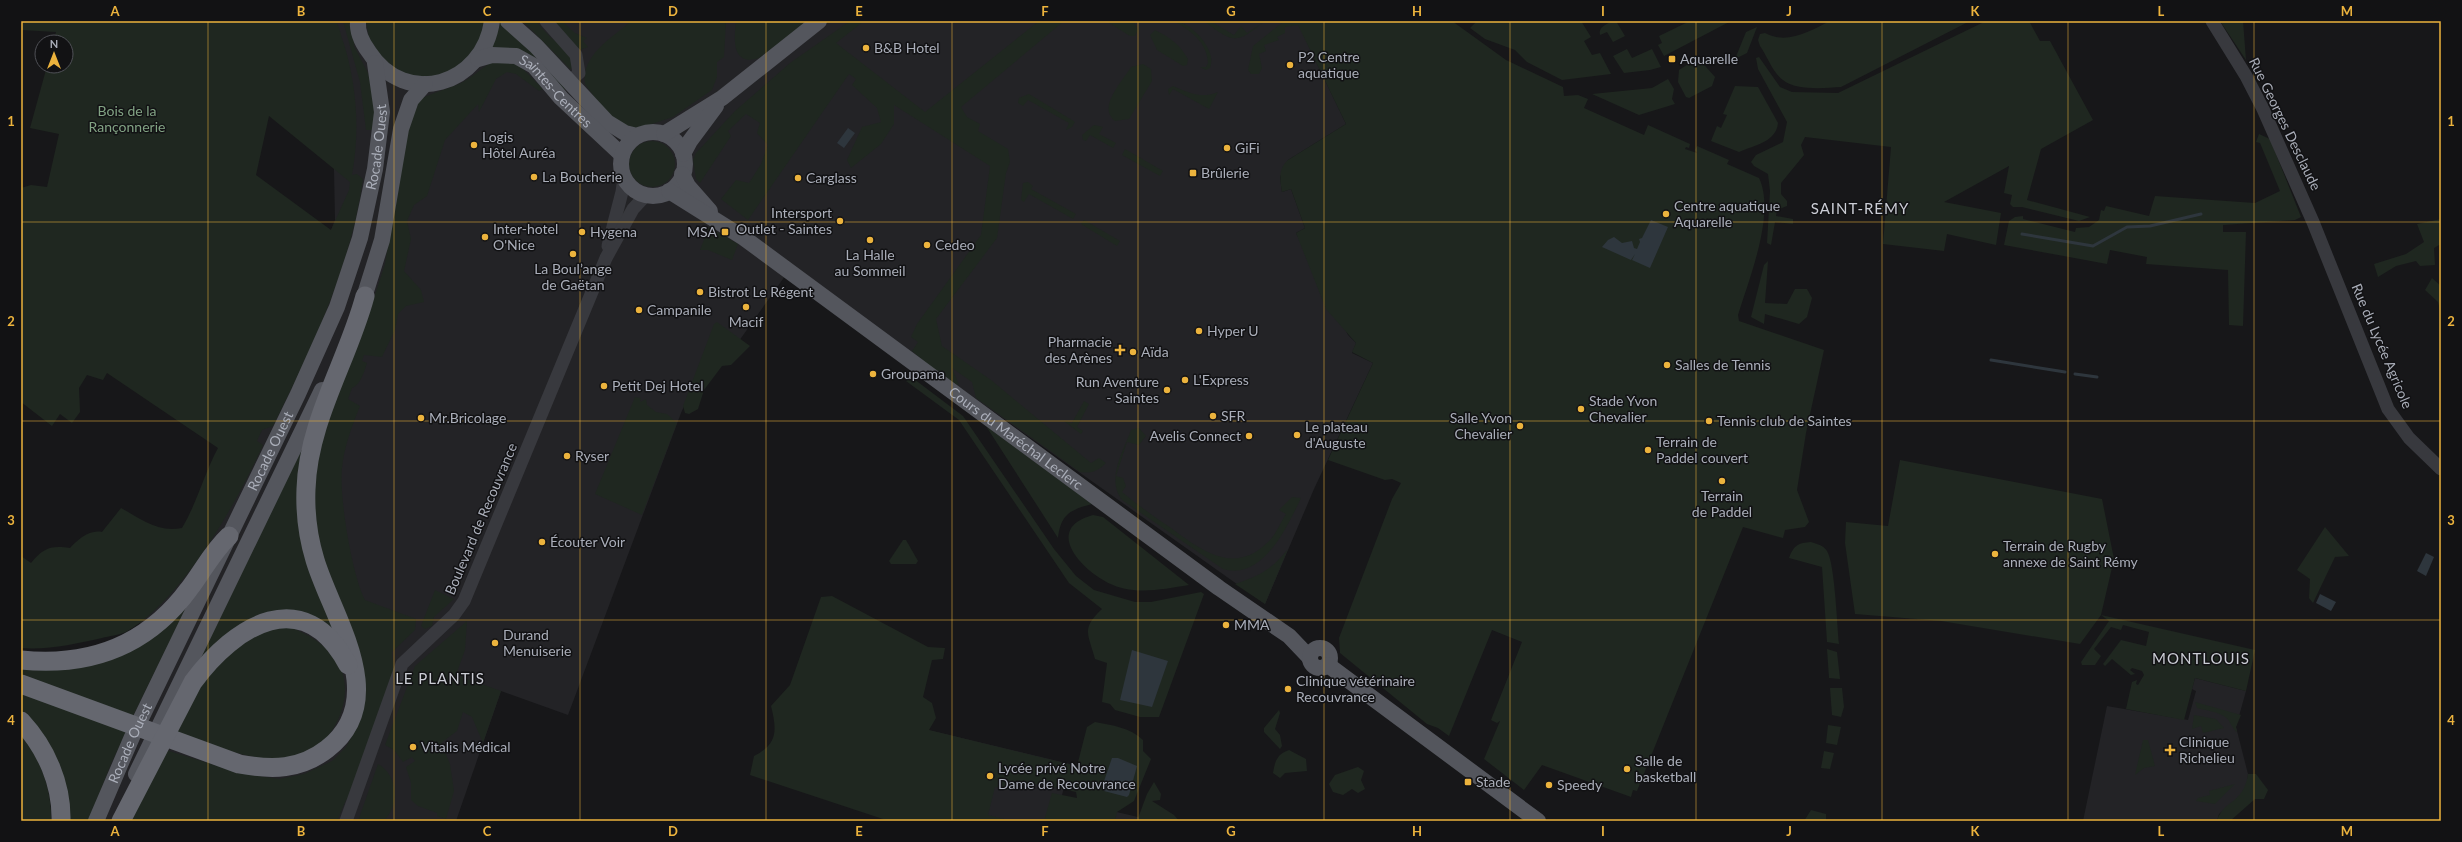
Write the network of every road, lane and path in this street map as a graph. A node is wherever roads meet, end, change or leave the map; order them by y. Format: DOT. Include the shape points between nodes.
graph roads {
  1 [pos="358,21"];
  2 [pos="492,21"];
  3 [pos="508,21"];
  4 [pos="546,21"];
  5 [pos="819,21"];
  6 [pos="2212,21"];
  7 [pos="478,60"];
  8 [pos="375,63"];
  9 [pos="570,81"];
  10 [pos="425,84"];
  11 [pos="722,98"];
  12 [pos="664,134"];
  13 [pos="637,136"];
  14 [pos="684,154"];
  15 [pos="622,155"];
  16 [pos="682,174"];
  17 [pos="624,178"];
  18 [pos="669,191"];
  19 [pos="646,195"];
  20 [pos="2313,222"];
  21 [pos="744,238"];
  22 [pos="606,258"];
  23 [pos="365,296"];
  24 [pos="2441,469"];
  25 [pos="229,536"];
  26 [pos="21,660"];
  27 [pos="356,680"];
  28 [pos="21,684"];
  29 [pos="21,721"];
  30 [pos="61,821"];
  31 [pos="96,821"];
  32 [pos="115,821"];
  33 [pos="121,821"];
  34 [pos="346,821"];
  35 [pos="1538,821"];
  1 -- 8 [label="main road" via="363,44"];
  2 -- 7 [label="main road"];
  3 -- 9 [label="main road"];
  4 -- 9 [label="street" via="576,55 578,73"];
  5 -- 11 [label="main road"];
  6 -- 20 [label="street, Rue Georges Desclaude" via="2246,76"];
  7 -- 10 [label="main road" via="465,72 447,81"];
  7 -- 15 [label="main road, Saintes-Centres" via="492,55 516,56 534,66 561,98"];
  8 -- 10 [label="main road" via="406,82"];
  8 -- 25 [label="main road, Rocade Ouest" via="382,112 375,169 360,238 329,328"];
  9 -- 13 [label="main road" via="607,122 625,133"];
  10 -- 23 [label="main road, Rocade Ouest" via="411,100 401,129 382,240"];
  11 -- 12 [label="main road"];
  11 -- 14 [label="main road" via="693,136"];
  12 -- 13 [label="main road" via="651,132"];
  12 -- 14 [label="main road" via="679,146"];
  13 -- 15 [label="main road" via="629,142"];
  14 -- 16 [label="main road"];
  15 -- 17 [label="main road" via="621,169"];
  16 -- 18 [label="main road" via="678,184"];
  16 -- 21 [label="main road, Cours du Maréchal Leclerc" via="688,186 705,206"];
  17 -- 19 [label="main road" via="634,190"];
  17 -- 22 [label="street"];
  18 -- 19 [label="main road" via="655,196"];
  18 -- 21 [label="main road, Cours du Maréchal Leclerc"];
  19 -- 22 [label="street" via="633,209"];
  20 -- 24 [label="street, Rue du Lycée Agricole" via="2388,409 2401,428"];
  21 -- 35 [label="main road, Cours du Maréchal Leclerc" via="1197,572 1313,653 1312,665 1318,668 1328,665"];
  22 -- 34 [label="street, Boulevard de Recouvrance" via="464,601 454,615 408,656 399,670"];
  23 -- 27 [label="highway" via="358,323 322,414 311,453 306,487 307,523 312,548 321,578 347,639"];
  23 -- 32 [label="main road, Rocade Ouest" via="348,337"];
  25 -- 26 [label="highway" via="215,549 188,590 172,608 153,628 131,642 89,657 53,661"];
  25 -- 31 [label="main road, Rocade Ouest" via="132,737"];
  27 -- 28 [label="highway" via="354,706 344,730 334,744 307,762 287,768 239,764"];
  27 -- 33 [label="highway" via="341,653 326,636 306,624 283,620 258,624 234,638 207,663 193,682"];
  29 -- 30 [label="highway" via="38,742 51,767 59,797"];
}
